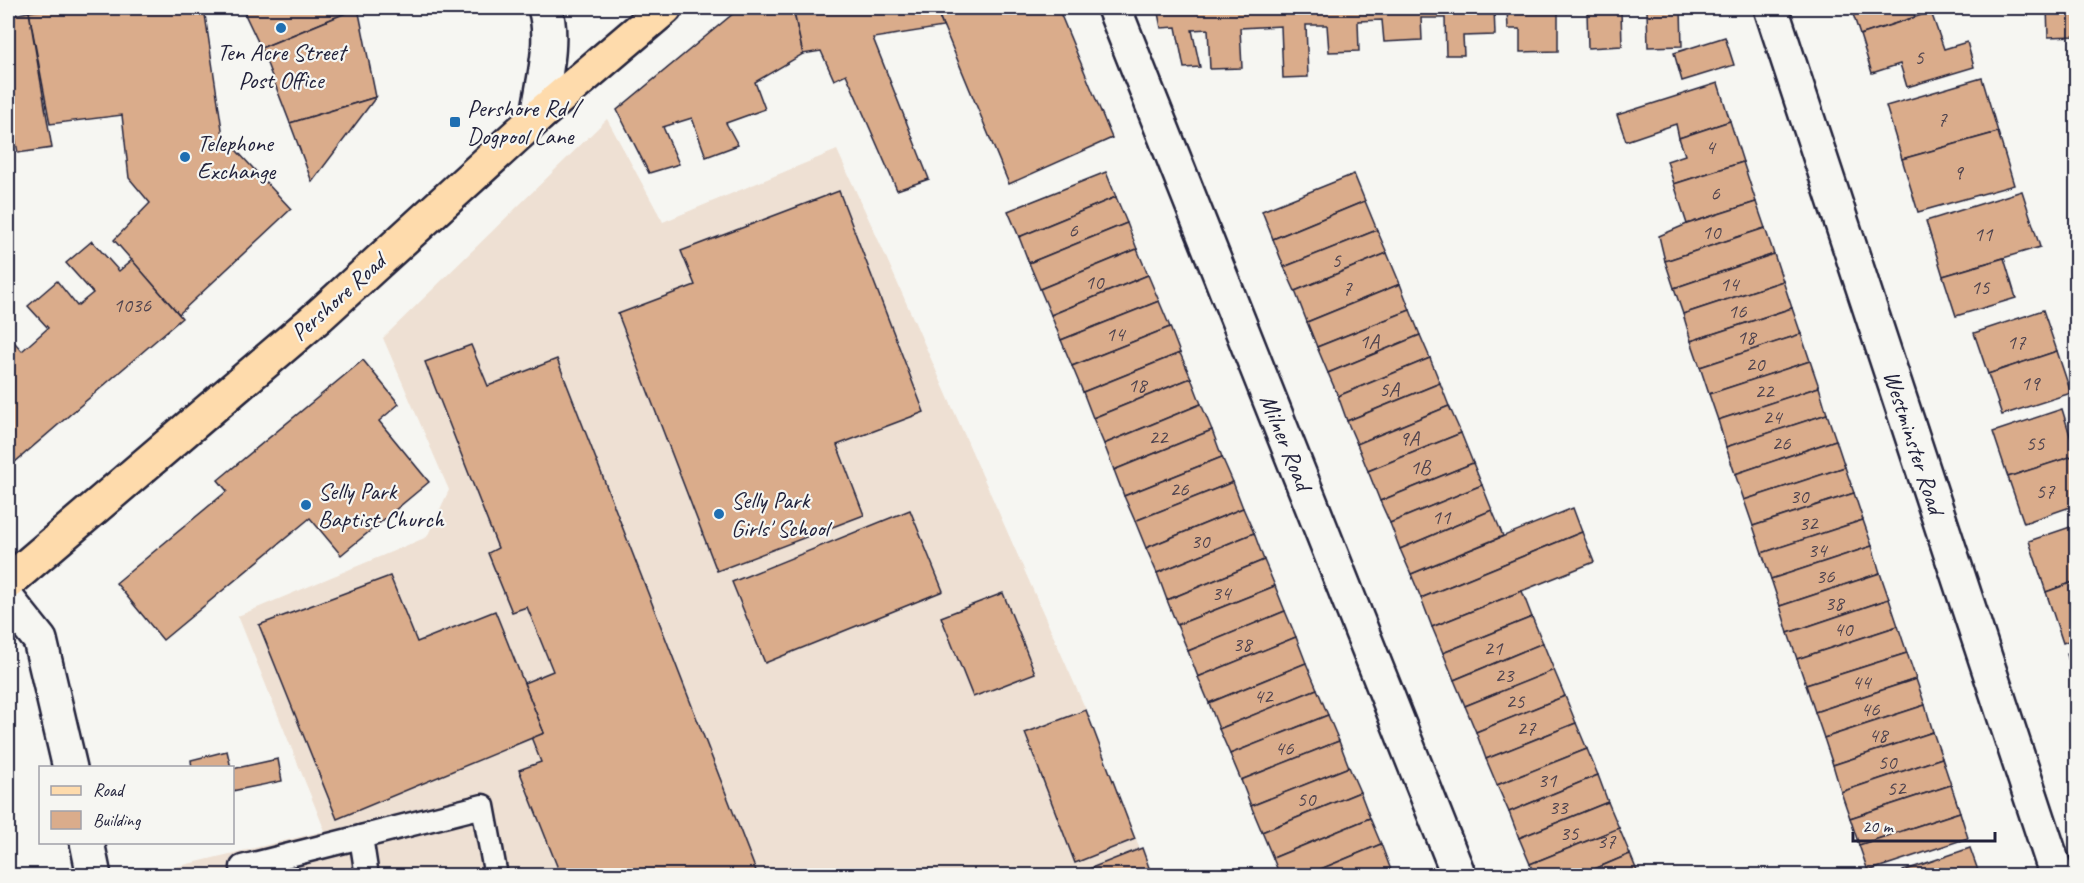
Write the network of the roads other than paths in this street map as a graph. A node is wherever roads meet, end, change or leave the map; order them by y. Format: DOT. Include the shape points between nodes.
graph roads {
  1 [pos="545,8"];
  2 [pos="665,8"];
  3 [pos="1114,8"];
  4 [pos="1771,8"];
  5 [pos="538,116"];
  6 [pos="8,582"];
  7 [pos="8,600"];
  8 [pos="70,766"];
  9 [pos="361,837"];
  10 [pos="87,844"];
  11 [pos="94,876"];
  12 [pos="244,876"];
  13 [pos="367,876"];
  14 [pos="496,876"];
  15 [pos="1459,876"];
  16 [pos="2057,876"];
  1 -- 5 [label="street" via="549,21"];
  2 -- 5 [label="main road, Pershore Road"];
  3 -- 15 [label="street, Milner Road"];
  4 -- 16 [label="street, Westminster Road"];
  5 -- 6 [label="main road, Pershore Road" via="319,316"];
  7 -- 8 [label="street" via="40,640"];
  9 -- 12 [label="lane" via="242,867"];
  9 -- 13 [label="lane"];
  9 -- 14 [label="lane" via="483,806"];
  10 -- 11 [label="street"];
}
